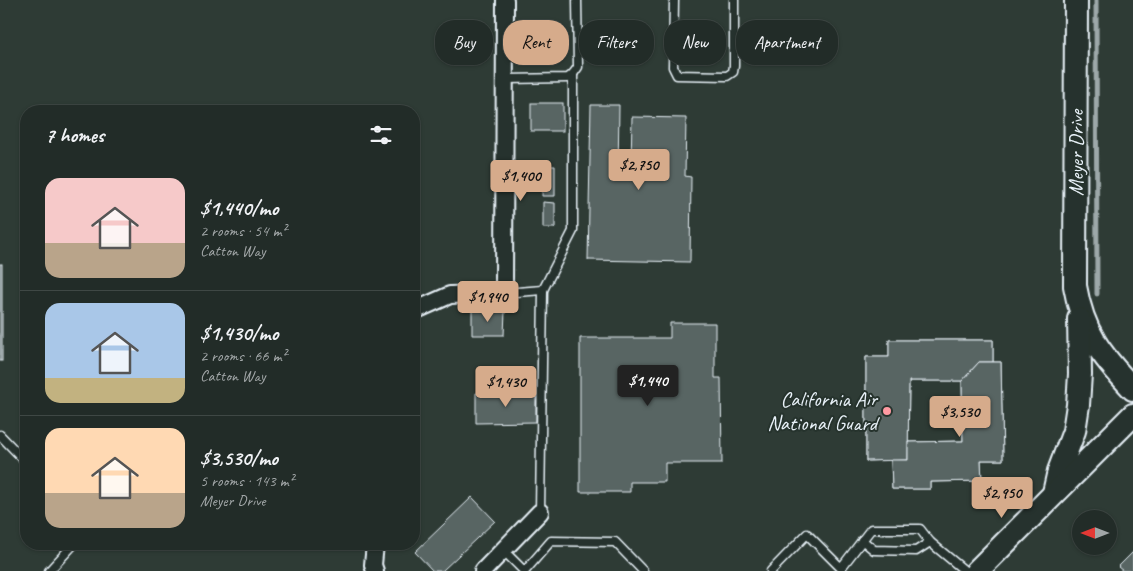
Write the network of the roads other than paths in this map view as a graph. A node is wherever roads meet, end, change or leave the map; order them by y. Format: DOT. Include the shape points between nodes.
graph roads {
  1 [pos="505,0"];
  2 [pos="577,0"];
  3 [pos="674,0"];
  4 [pos="734,0"];
  5 [pos="1076,0"];
  6 [pos="573,74"];
  7 [pos="506,79"];
  8 [pos="543,290"];
  9 [pos="504,293"];
  10 [pos="1078,306"];
  11 [pos="420,308"];
  12 [pos="1133,389"];
  13 [pos="1133,415"];
  14 [pos="0,435"];
  15 [pos="20,456"];
  16 [pos="1054,494"];
  17 [pos="540,512"];
  18 [pos="862,540"];
  19 [pos="930,542"];
  20 [pos="68,550"];
  21 [pos="374,550"];
  22 [pos="503,550"];
  23 [pos="840,570"];
  24 [pos="49,571"];
  25 [pos="375,571"];
  26 [pos="483,571"];
  27 [pos="525,571"];
  28 [pos="643,571"];
  29 [pos="771,571"];
  30 [pos="965,571"];
  31 [pos="977,571"];
  1 -- 7 [label="street"];
  2 -- 6 [label="lane" via="578,66"];
  3 -- 4 [label="lane" via="673,67 677,75 727,76 733,72 734,66"];
  5 -- 10 [label="street, Meyer Drive" via="1075,286"];
  6 -- 7 [label="lane" via="568,78"];
  6 -- 8 [label="lane" via="573,231"];
  7 -- 9 [label="street"];
  8 -- 9 [label="lane"];
  8 -- 17 [label="lane"];
  9 -- 11 [label="street" via="450,296"];
  10 -- 12 [label="street, Meyer Drive" via="1098,349"];
  10 -- 16 [label="street, Meyer Drive" via="1078,405 1074,431"];
  13 -- 16 [label="street"];
  14 -- 15 [label="lane"];
  16 -- 31 [label="street"];
  17 -- 22 [label="street"];
  18 -- 19 [label="lane" via="874,550 916,551"];
  18 -- 19 [label="lane" via="870,529 920,529"];
  18 -- 23 [label="lane"];
  19 -- 30 [label="lane"];
  20 -- 24 [label="lane"];
  21 -- 25 [label="street"];
  22 -- 26 [label="street"];
  22 -- 27 [label="lane"];
  23 -- 29 [label="lane" via="807,534"];
  27 -- 28 [label="lane" via="551,541 615,542"];
}
